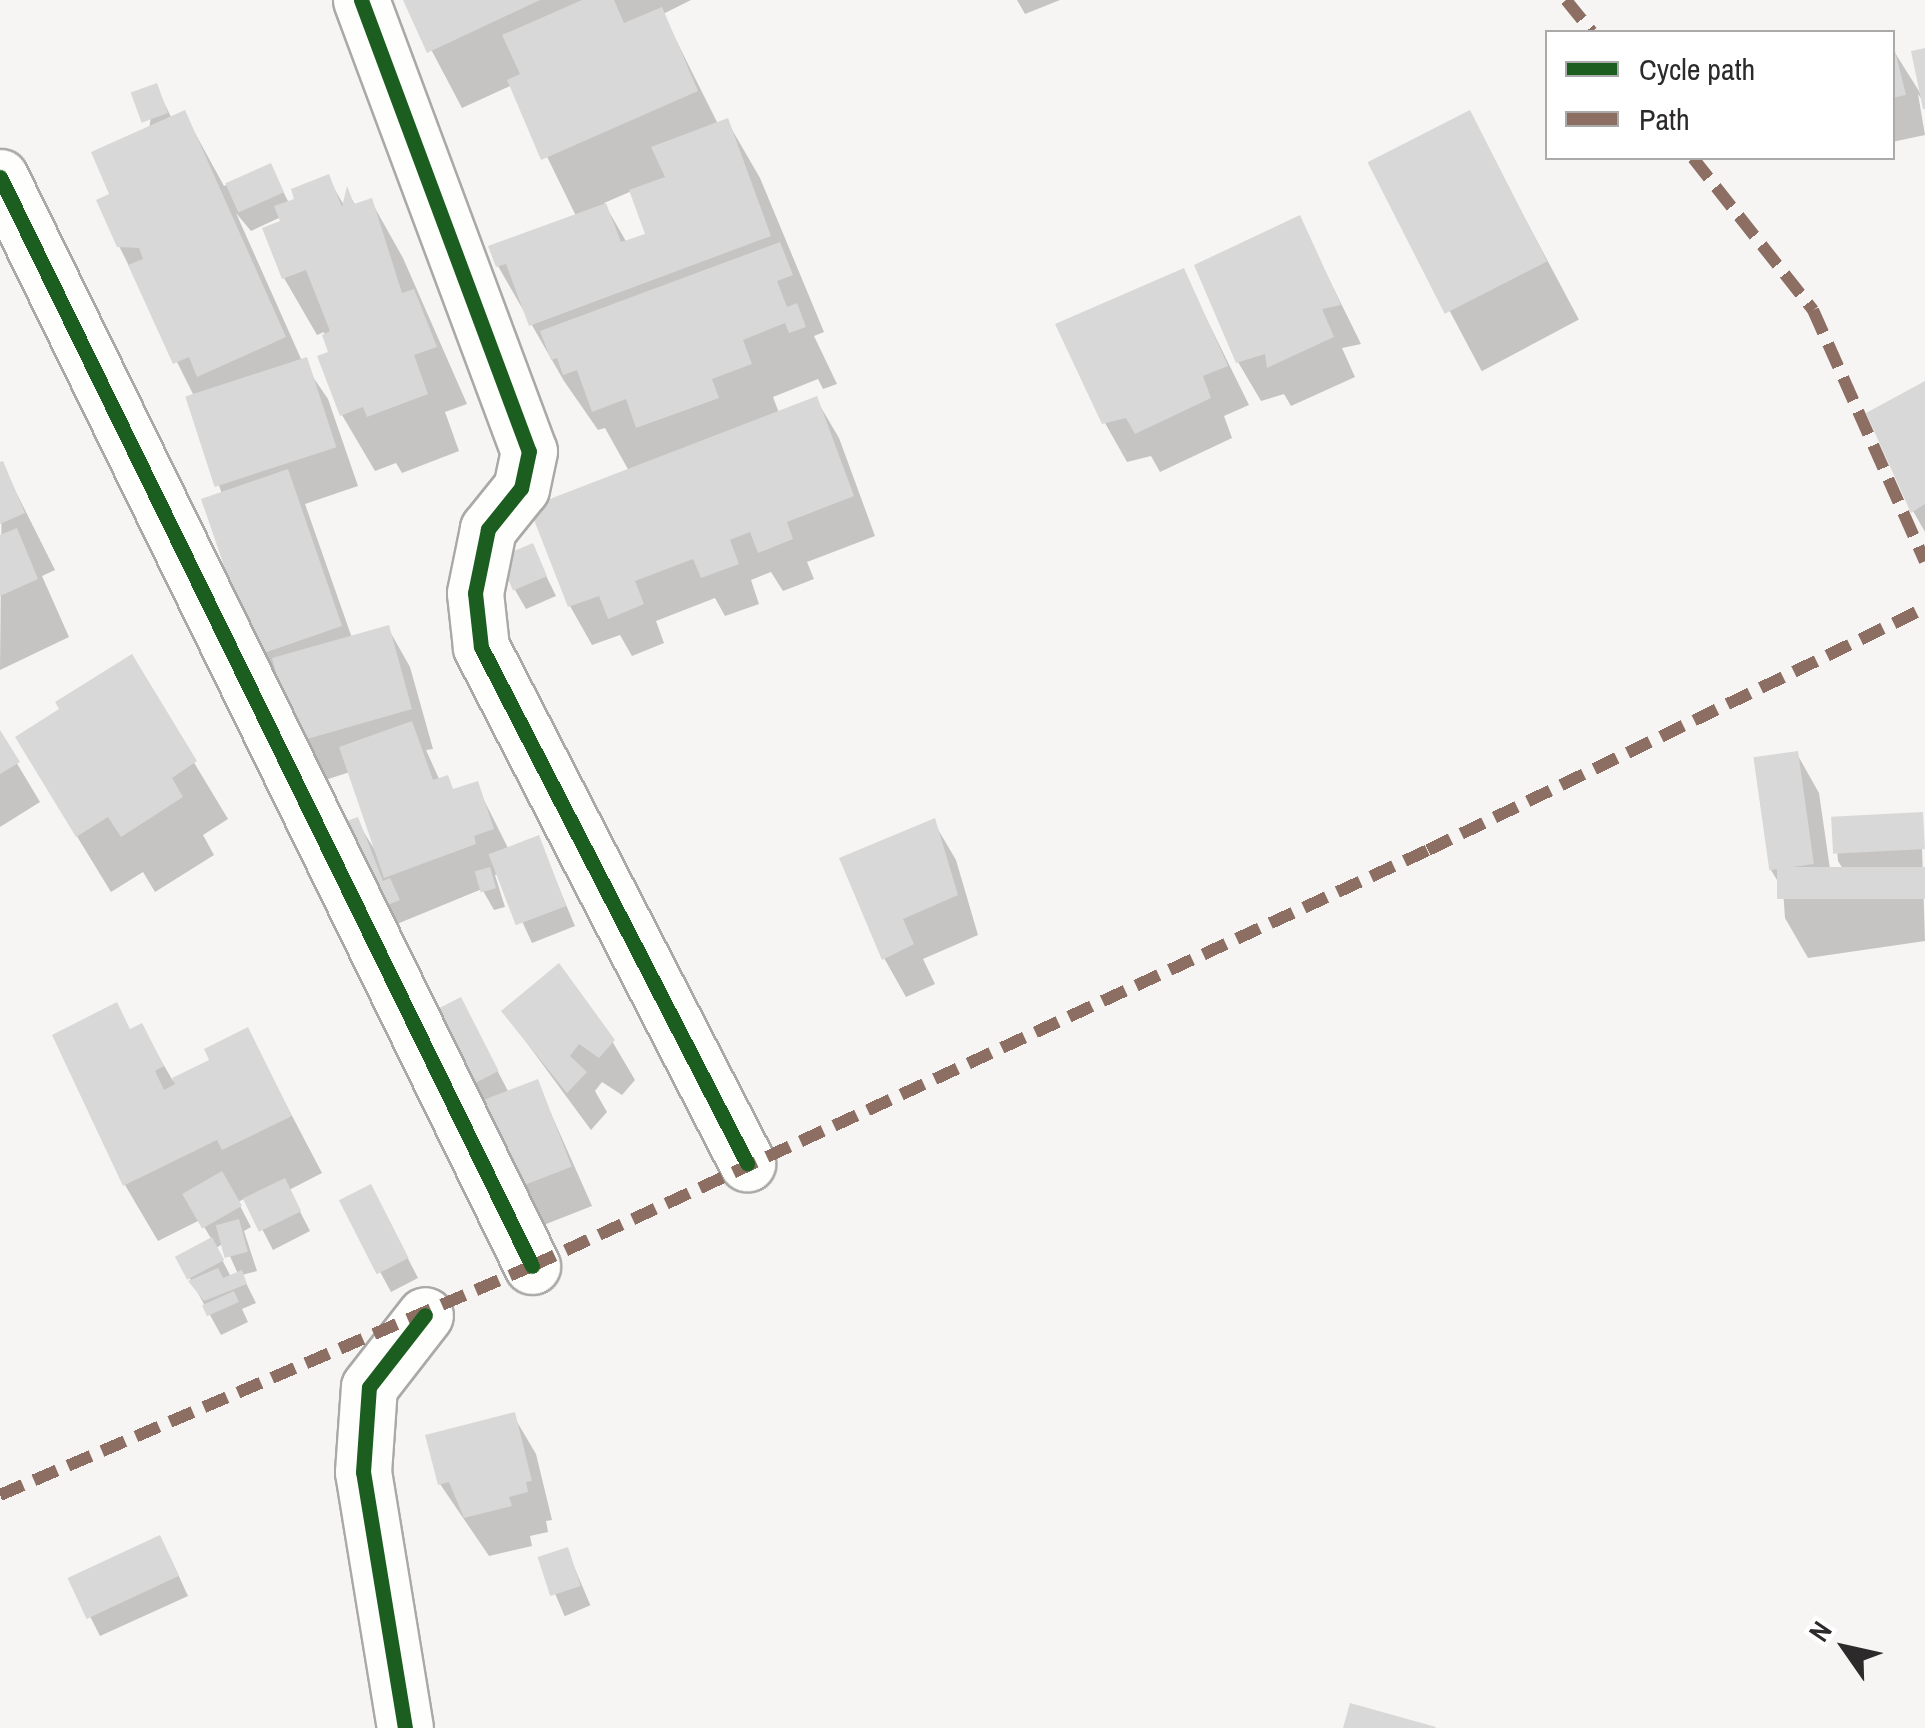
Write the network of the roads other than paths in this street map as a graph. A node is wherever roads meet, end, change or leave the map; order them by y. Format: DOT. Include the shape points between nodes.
graph roads {
  1 [pos="361,0"];
  2 [pos="0,177"];
  3 [pos="747,1163"];
  4 [pos="532,1266"];
  5 [pos="425,1315"];
  6 [pos="405,1728"];
  1 -- 3 [label="street" via="529,451 522,488 488,529 475,593 482,647"];
  2 -- 4 [label="street"];
  5 -- 6 [label="street" via="369,1387 363,1472"];
}
